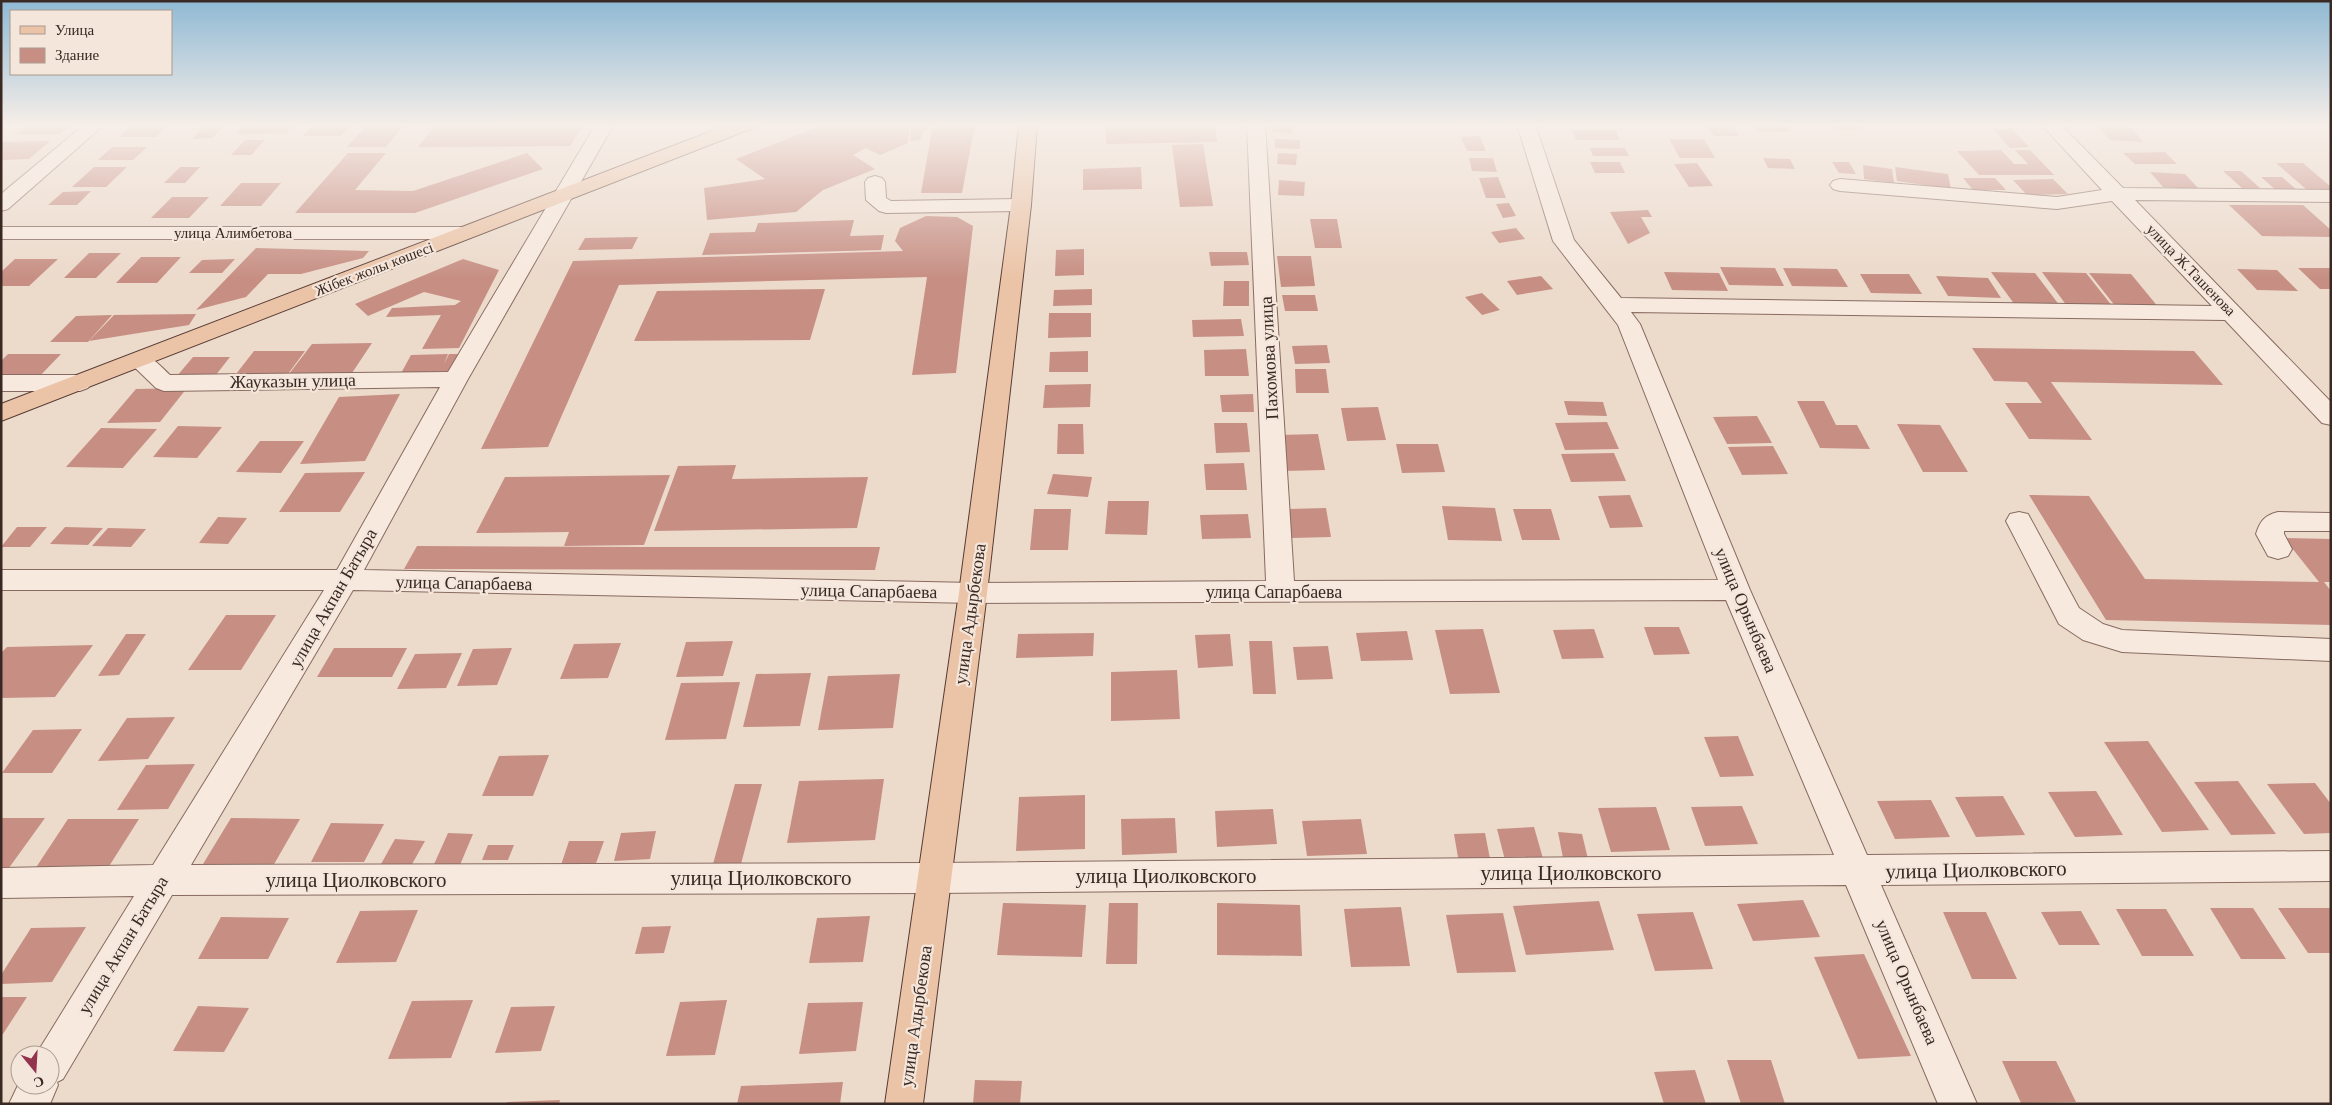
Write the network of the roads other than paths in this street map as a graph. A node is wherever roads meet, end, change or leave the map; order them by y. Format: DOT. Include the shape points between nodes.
graph roads {
  1 [pos="36,176"];
  2 [pos="576,176"];
  3 [pos="615,176"];
  4 [pos="1024,176"];
  5 [pos="1259,176"];
  6 [pos="1543,176"];
  7 [pos="2100,176"];
  8 [pos="875,182"];
  9 [pos="1840,185"];
  10 [pos="2118,194"];
  11 [pos="565,195"];
  12 [pos="2331,196"];
  13 [pos="1,205"];
  14 [pos="1021,205"];
  15 [pos="1,233"];
  16 [pos="465,233"];
  17 [pos="1614,304"];
  18 [pos="2231,313"];
  19 [pos="139,360"];
  20 [pos="456,379"];
  21 [pos="1,383"];
  22 [pos="80,383"];
  23 [pos="1,414"];
  24 [pos="2331,417"];
  25 [pos="2019,521"];
  26 [pos="2331,522"];
  27 [pos="2278,549"];
  28 [pos="1,580"];
  29 [pos="345,580"];
  30 [pos="1736,590"];
  31 [pos="1281,592"];
  32 [pos="973,593"];
  33 [pos="2331,650"];
  34 [pos="2331,866"];
  35 [pos="1860,871"];
  36 [pos="934,878"];
  37 [pos="162,880"];
  38 [pos="1,883"];
  39 [pos="60,1049"];
  40 [pos="904,1104"];
  41 [pos="1958,1104"];
  1 -- 13 [label="street"];
  2 -- 11 [label="street, улица Акпан Батыра"];
  3 -- 11 [label="main road, Жібек жолы көшесі"];
  4 -- 14 [label="main road, улица Адырбекова"];
  5 -- 31 [label="street, Пахомова улица"];
  6 -- 17 [label="street, улица Орынбаева" via="1564,241"];
  7 -- 10 [label="street, улица Ж.Ташенова"];
  8 -- 14 [label="street" via="876,200 886,207"];
  9 -- 10 [label="street" via="2057,204"];
  10 -- 12 [label="street"];
  10 -- 18 [label="street, улица Ж.Ташенова"];
  11 -- 16 [label="main road, Жібек жолы көшесі"];
  11 -- 20 [label="street, улица Акпан Батыра"];
  14 -- 32 [label="main road, улица Адырбекова"];
  15 -- 16 [label="street, улица Алимбетова"];
  16 -- 19 [label="main road, Жібек жолы көшесі"];
  17 -- 18 [label="street"];
  17 -- 30 [label="street, улица Орынбаева" via="1630,324"];
  18 -- 24 [label="street, улица Ж.Ташенова"];
  19 -- 20 [label="street, Жауказын улица" via="164,382"];
  19 -- 22 [label="main road, Жібек жолы көшесі"];
  20 -- 29 [label="street, улица Акпан Батыра"];
  21 -- 22 [label="street"];
  22 -- 23 [label="main road, Жібек жолы көшесі"];
  25 -- 33 [label="street" via="2070,616 2093,632 2122,641"];
  26 -- 27 [label="street" via="2278,521 2270,534"];
  28 -- 29 [label="street, улица Сапарбаева"];
  29 -- 32 [label="street, улица Сапарбаева"];
  29 -- 37 [label="street, улица Акпан Батыра"];
  30 -- 31 [label="street, улица Сапарбаева"];
  30 -- 35 [label="street, улица Орынбаева"];
  31 -- 32 [label="street, улица Сапарбаева"];
  32 -- 36 [label="main road, улица Адырбекова"];
  34 -- 35 [label="street, улица Циолковского"];
  35 -- 36 [label="street, улица Циолковского"];
  35 -- 41 [label="street, улица Орынбаева"];
  36 -- 37 [label="street, улица Циолковского"];
  36 -- 40 [label="main road, улица Адырбекова"];
  37 -- 38 [label="street, улица Циолковского"];
  37 -- 39 [label="street, улица Акпан Батыра"];
}
